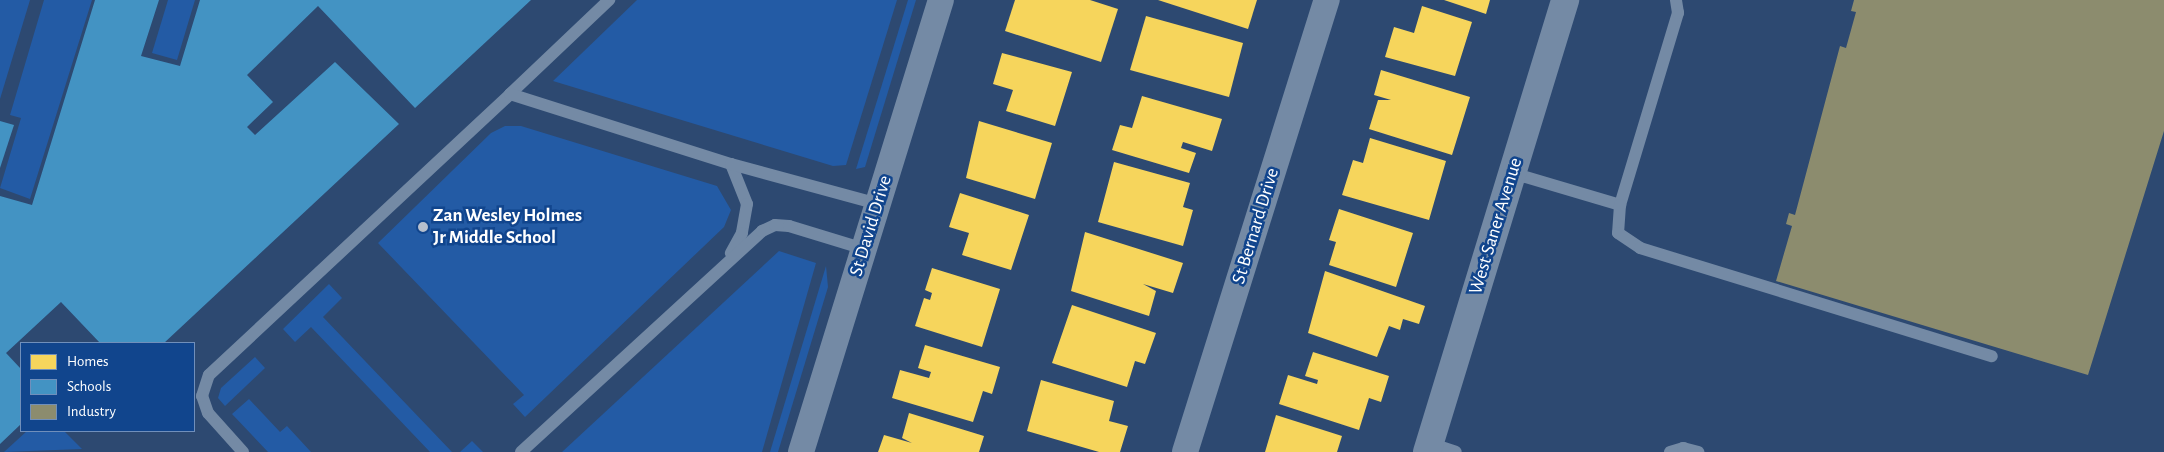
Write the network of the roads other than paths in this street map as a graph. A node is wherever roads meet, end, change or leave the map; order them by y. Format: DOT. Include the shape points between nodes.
graph roads {
  1 [pos="609,0"];
  2 [pos="941,0"];
  3 [pos="1327,0"];
  4 [pos="1565,0"];
  5 [pos="1676,0"];
  6 [pos="510,94"];
  7 [pos="731,164"];
  8 [pos="1512,173"];
  9 [pos="878,204"];
  10 [pos="1620,205"];
  11 [pos="864,249"];
  12 [pos="724,263"];
  13 [pos="1992,356"];
  14 [pos="1428,448"];
  15 [pos="243,452"];
  16 [pos="521,452"];
  17 [pos="802,452"];
  18 [pos="1185,452"];
  19 [pos="1456,452"];
  20 [pos="1670,452"];
  21 [pos="1698,452"];
  1 -- 6 [label="lane"];
  2 -- 9 [label="street, St David Drive"];
  3 -- 18 [label="street, St Bernard Drive"];
  4 -- 8 [label="street, West Saner Avenue"];
  5 -- 10 [label="lane" via="1678,13"];
  6 -- 7 [label="lane"];
  6 -- 15 [label="lane" via="209,375 202,396 208,413"];
  7 -- 9 [label="lane"];
  7 -- 12 [label="lane" via="747,204 742,233"];
  8 -- 10 [label="lane"];
  8 -- 14 [label="street, West Saner Avenue"];
  9 -- 11 [label="street, St David Drive"];
  10 -- 13 [label="lane" via="1618,234 1640,248"];
  11 -- 12 [label="lane" via="775,225"];
  11 -- 17 [label="street, St David Drive"];
  12 -- 16 [label="lane"];
  14 -- 19 [label="lane"];
  20 -- 21 [label="lane" via="1683,448"];
}
